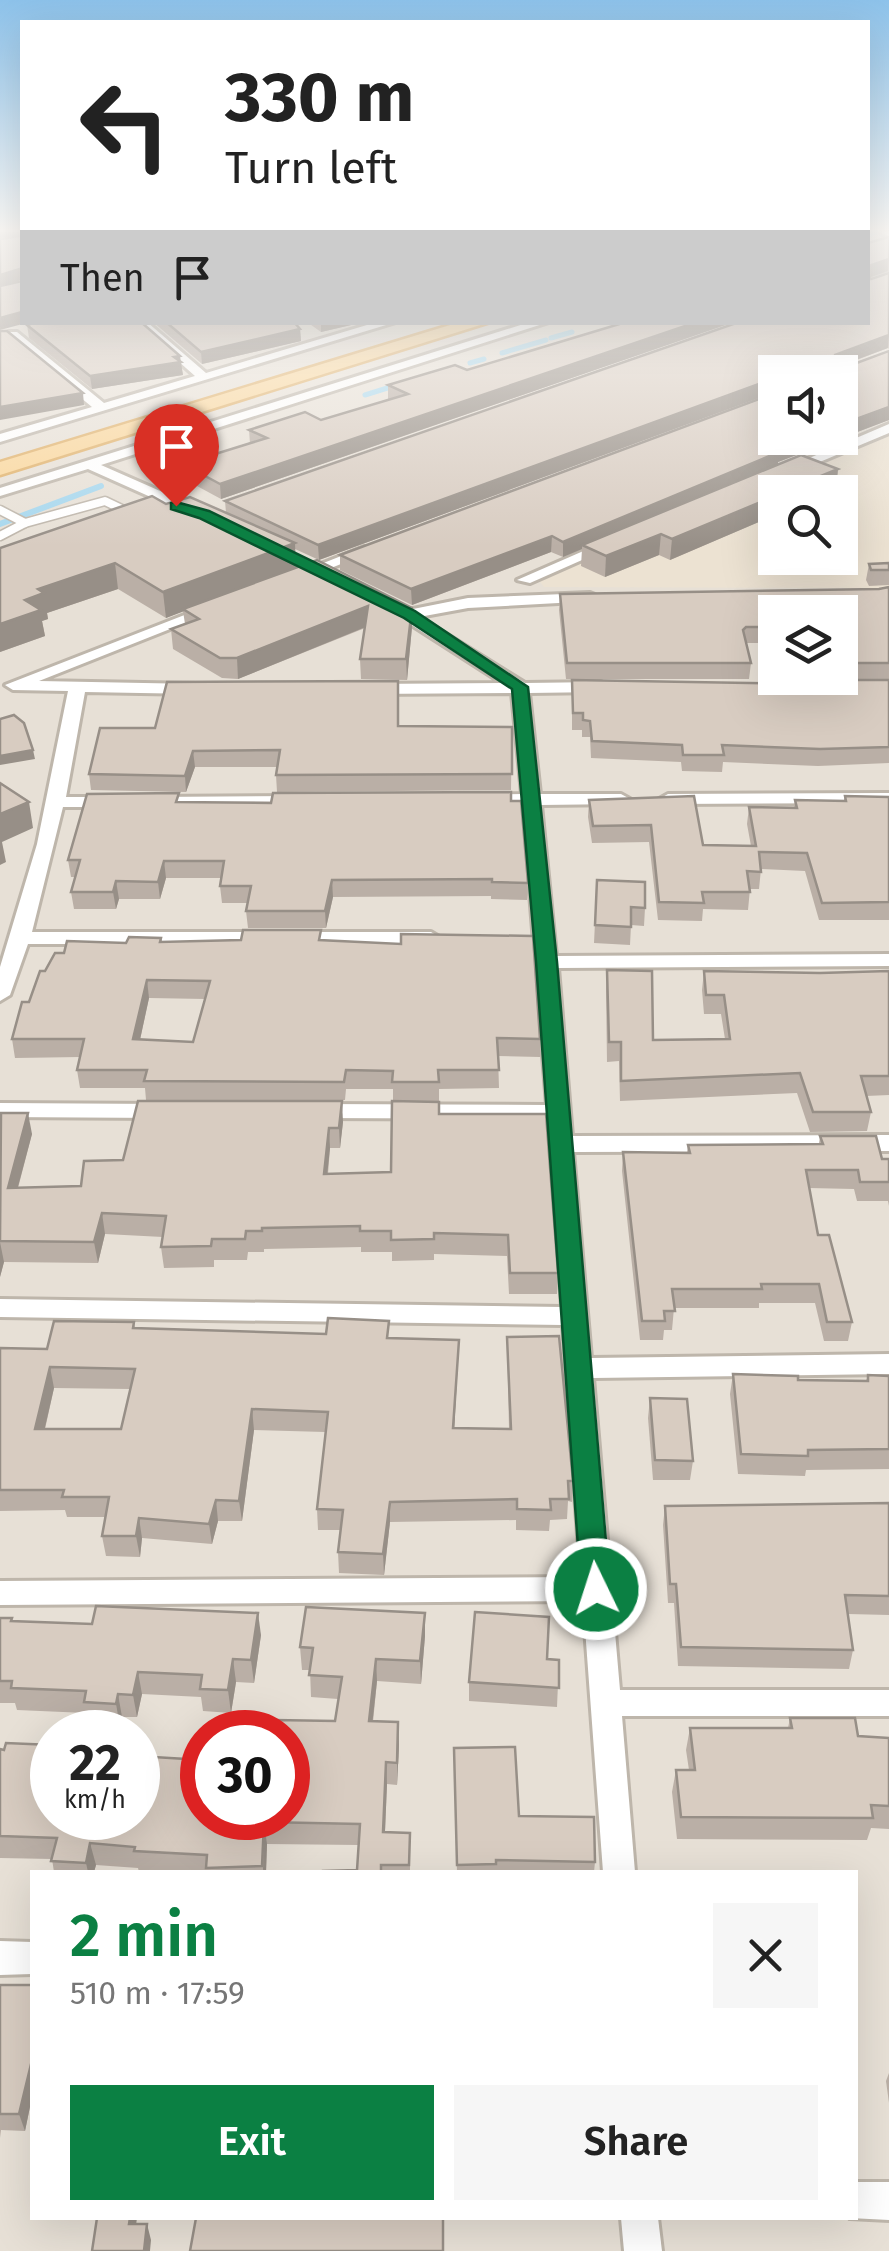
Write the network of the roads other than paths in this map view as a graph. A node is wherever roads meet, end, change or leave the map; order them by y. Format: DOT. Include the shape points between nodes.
graph roads {
  1 [pos="7,337"];
  2 [pos="156,337"];
  3 [pos="313,337"];
  4 [pos="342,337"];
  5 [pos="382,337"];
  6 [pos="431,337"];
  7 [pos="496,337"];
  8 [pos="322,343"];
  9 [pos="204,378"];
  10 [pos="102,408"];
  11 [pos="889,428"];
  12 [pos="0,438"];
  13 [pos="0,452"];
  14 [pos="88,464"];
  15 [pos="0,468"];
  16 [pos="776,475"];
  17 [pos="0,492"];
  18 [pos="4,512"];
  19 [pos="120,522"];
  20 [pos="220,522"];
  21 [pos="25,523"];
  22 [pos="0,536"];
  23 [pos="391,542"];
  24 [pos="616,542"];
  25 [pos="302,561"];
  26 [pos="325,573"];
  27 [pos="525,580"];
  28 [pos="282,582"];
  29 [pos="601,598"];
  30 [pos="379,599"];
  31 [pos="228,603"];
  32 [pos="409,614"];
  33 [pos="6,687"];
  34 [pos="520,687"];
  35 [pos="354,688"];
  36 [pos="617,688"];
  37 [pos="77,689"];
  38 [pos="216,689"];
  39 [pos="889,798"];
  40 [pos="472,800"];
  41 [pos="531,800"];
  42 [pos="314,801"];
  43 [pos="58,802"];
  44 [pos="22,938"];
  45 [pos="448,938"];
  46 [pos="539,946"];
  47 [pos="889,960"];
  48 [pos="0,995"];
  49 [pos="0,1110"];
  50 [pos="179,1111"];
  51 [pos="298,1111"];
  52 [pos="557,1112"];
  53 [pos="889,1143"];
  54 [pos="560,1144"];
  55 [pos="0,1308"];
  56 [pos="575,1316"];
  57 [pos="889,1364"];
  58 [pos="579,1368"];
  59 [pos="596,1589"];
  60 [pos="0,1594"];
  61 [pos="606,1703"];
  62 [pos="889,1703"];
  63 [pos="619,1870"];
  64 [pos="0,1958"];
  65 [pos="30,1958"];
  66 [pos="858,2201"];
  67 [pos="889,2201"];
  68 [pos="640,2220"];
  69 [pos="643,2251"];
  1 -- 10 [label="street"];
  2 -- 9 [label="street"];
  3 -- 8 [label="street"];
  4 -- 8 [label="street"];
  5 -- 13 [label="main road"];
  6 -- 15 [label="main road"];
  7 -- 14 [label="street"];
  8 -- 9 [label="street"];
  9 -- 10 [label="street"];
  10 -- 12 [label="street"];
  11 -- 16 [label="street"];
  14 -- 17 [label="street"];
  14 -- 20 [label="street" via="170,508"];
  18 -- 21 [label="lane"];
  19 -- 21 [label="lane" via="136,516 105,502"];
  21 -- 22 [label="lane"];
  23 -- 26 [label="street"];
  24 -- 27 [label="street"];
  25 -- 26 [label="street"];
  26 -- 28 [label="street"];
  29 -- 32 [label="street" via="468,603"];
  30 -- 32 [label="street"];
  31 -- 33 [label="street"];
  32 -- 34 [label="street"];
  33 -- 37 [label="street"];
  34 -- 35 [label="street"];
  34 -- 36 [label="street"];
  34 -- 41 [label="street"];
  37 -- 38 [label="street"];
  37 -- 43 [label="street"];
  39 -- 41 [label="street"];
  40 -- 41 [label="street"];
  41 -- 46 [label="street"];
  42 -- 43 [label="street"];
  43 -- 44 [label="street"];
  44 -- 45 [label="street"];
  44 -- 48 [label="street"];
  46 -- 47 [label="street"];
  46 -- 52 [label="street"];
  49 -- 50 [label="street"];
  51 -- 52 [label="street"];
  52 -- 54 [label="street"];
  53 -- 54 [label="street"];
  54 -- 56 [label="street"];
  55 -- 56 [label="street"];
  56 -- 58 [label="street"];
  57 -- 58 [label="street"];
  58 -- 59 [label="street"];
  59 -- 60 [label="street"];
  59 -- 61 [label="street"];
  61 -- 62 [label="street"];
  61 -- 63 [label="street"];
  64 -- 65 [label="street"];
  66 -- 67 [label="street"];
  68 -- 69 [label="street"];
}
